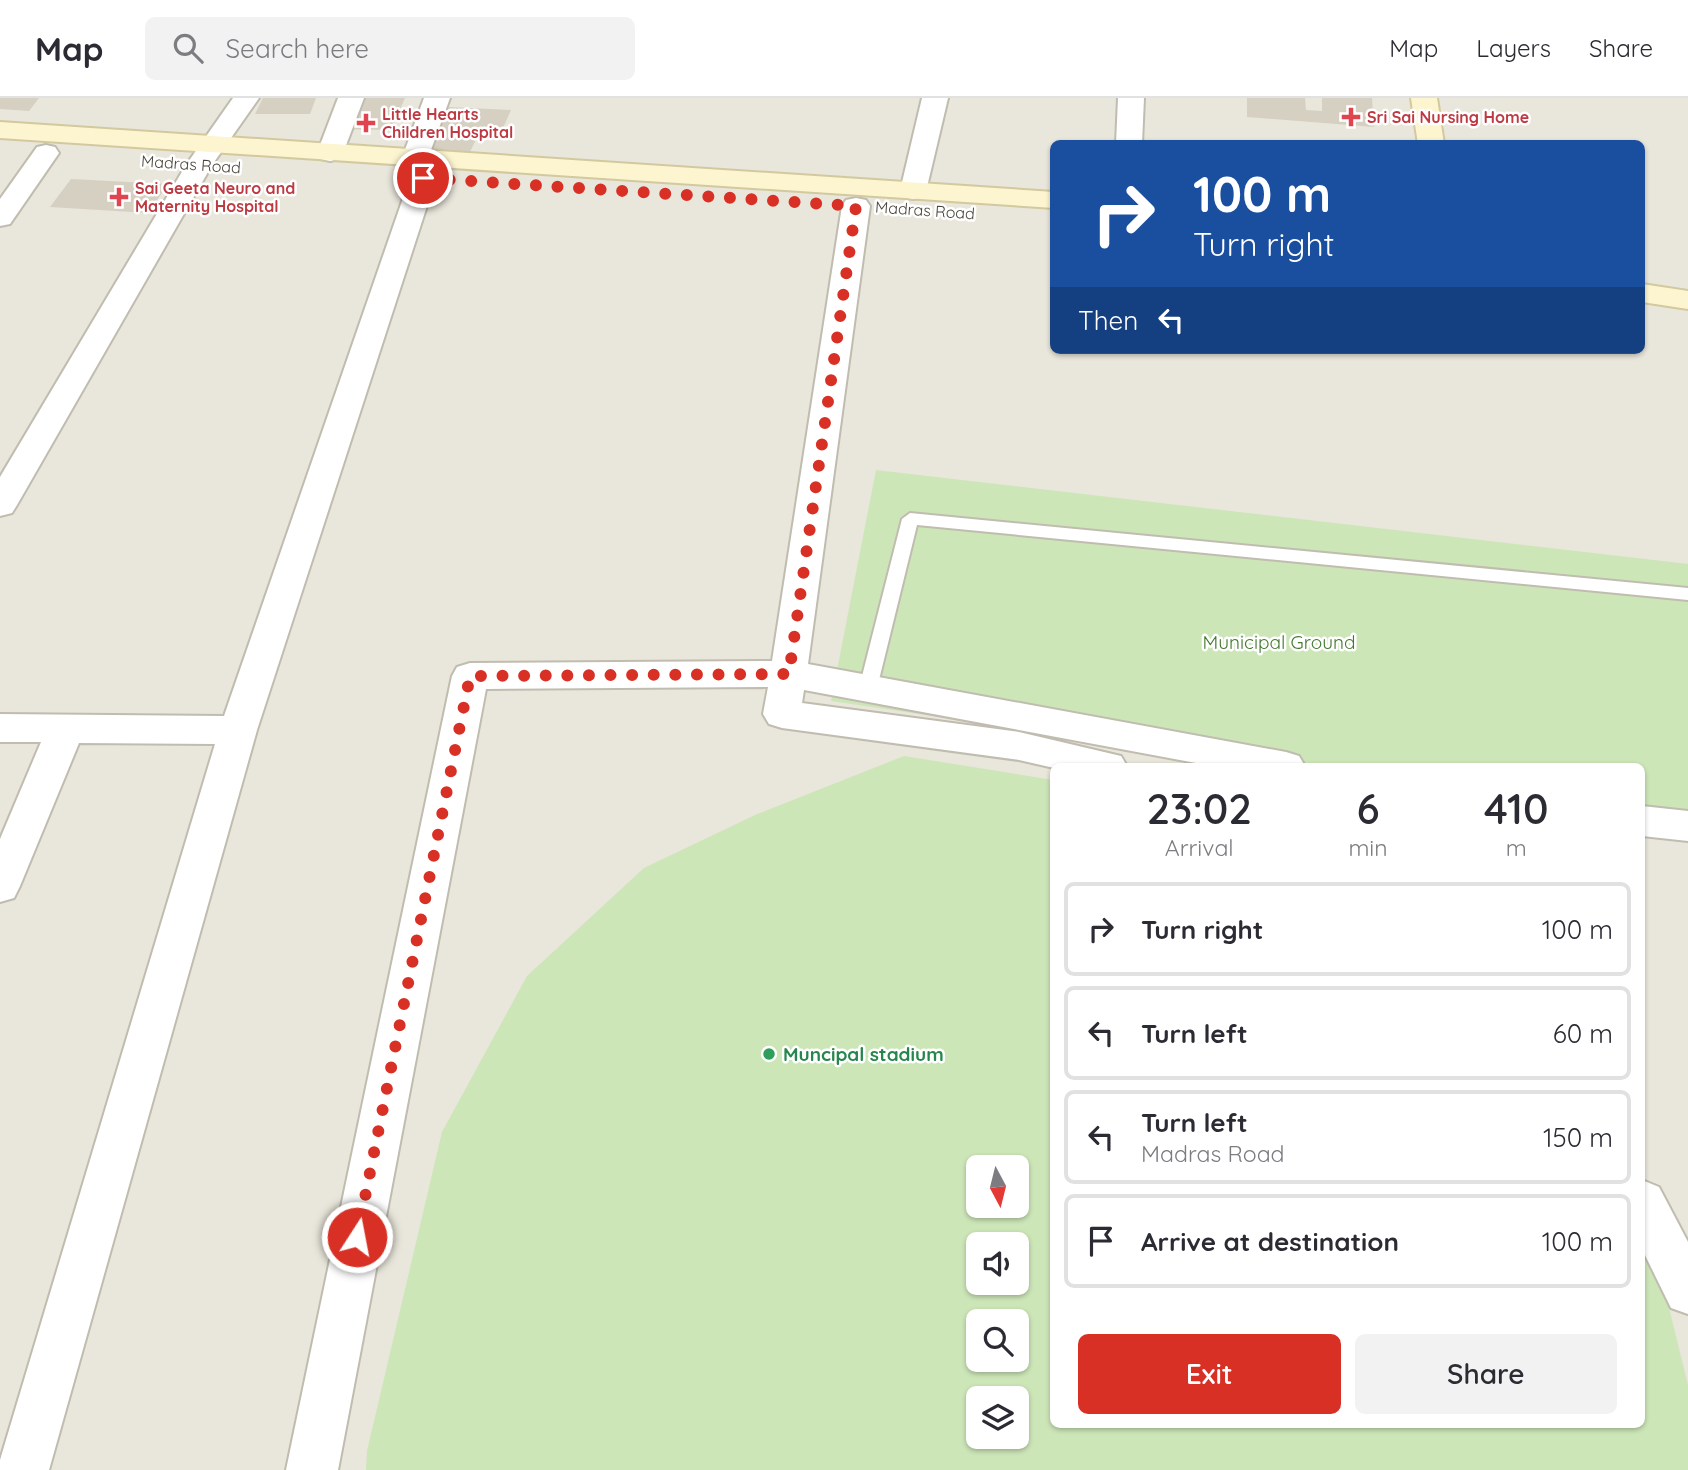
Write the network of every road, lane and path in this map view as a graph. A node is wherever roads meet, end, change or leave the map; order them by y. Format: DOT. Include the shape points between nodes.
graph roads {
  1 [pos="246,98"];
  2 [pos="351,98"];
  3 [pos="438,98"];
  4 [pos="935,98"];
  5 [pos="1131,98"];
  6 [pos="1424,98"];
  7 [pos="1448,98"];
  8 [pos="0,130"];
  9 [pos="1129,140"];
  10 [pos="1430,140"];
  11 [pos="1454,140"];
  12 [pos="0,150"];
  13 [pos="46,153"];
  14 [pos="330,153"];
  15 [pos="206,155"];
  16 [pos="419,168"];
  17 [pos="913,191"];
  18 [pos="1050,200"];
  19 [pos="856,206"];
  20 [pos="0,218"];
  21 [pos="1050,219"];
  22 [pos="1645,274"];
  23 [pos="1688,280"];
  24 [pos="1645,293"];
  25 [pos="1688,300"];
  26 [pos="0,505"];
  27 [pos="1688,594"];
  28 [pos="789,674"];
  29 [pos="868,688"];
  30 [pos="0,728"];
  31 [pos="66,728"];
  32 [pos="238,730"];
  33 [pos="1095,763"];
  34 [pos="1270,763"];
  35 [pos="1645,821"];
  36 [pos="1688,826"];
  37 [pos="0,886"];
  38 [pos="1645,1208"];
  39 [pos="1688,1291"];
  40 [pos="23,1470"];
  41 [pos="312,1470"];
  1 -- 15 [label="street"];
  2 -- 14 [label="street"];
  3 -- 16 [label="street"];
  4 -- 17 [label="street"];
  5 -- 9 [label="street"];
  6 -- 10 [label="main road"];
  7 -- 11 [label="main road"];
  8 -- 15 [label="main road"];
  12 -- 13 [label="main road, Madras Road"];
  13 -- 15 [label="main road, Madras Road"];
  13 -- 20 [label="street"];
  14 -- 15 [label="main road"];
  14 -- 16 [label="main road"];
  15 -- 16 [label="main road, Madras Road"];
  15 -- 26 [label="street"];
  16 -- 17 [label="main road"];
  16 -- 19 [label="main road, Madras Road"];
  16 -- 32 [label="street"];
  17 -- 18 [label="main road"];
  19 -- 21 [label="main road, Madras Road"];
  19 -- 28 [label="street"];
  22 -- 23 [label="main road"];
  24 -- 25 [label="main road"];
  27 -- 29 [label="lane" via="910,519"];
  28 -- 29 [label="street"];
  28 -- 33 [label="street" via="782,714 1019,746"];
  28 -- 41 [label="street" via="470,676"];
  29 -- 34 [label="street"];
  30 -- 31 [label="street"];
  31 -- 32 [label="street"];
  31 -- 37 [label="street"];
  32 -- 40 [label="street"];
  35 -- 36 [label="street"];
  38 -- 39 [label="street"];
}
